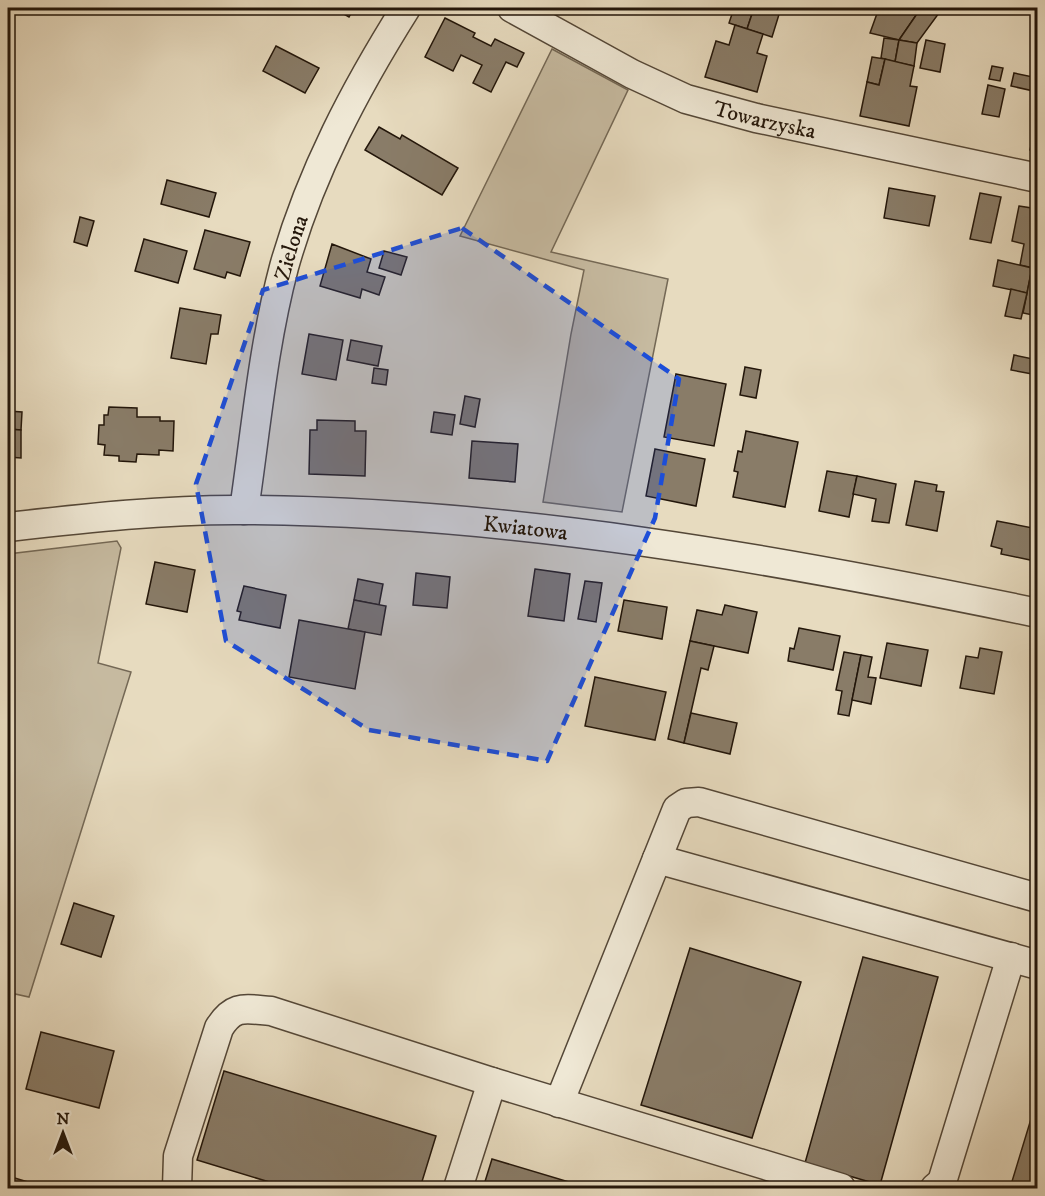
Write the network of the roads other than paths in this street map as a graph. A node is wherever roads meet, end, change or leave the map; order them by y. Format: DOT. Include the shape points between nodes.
graph roads {
  1 [pos="406,8"];
  2 [pos="512,8"];
  3 [pos="1038,178"];
  4 [pos="244,510"];
  5 [pos="8,527"];
  6 [pos="1038,613"];
  7 [pos="657,859"];
  8 [pos="1038,898"];
  9 [pos="1024,961"];
  10 [pos="492,1083"];
  11 [pos="559,1103"];
  12 [pos="177,1188"];
  13 [pos="458,1188"];
  14 [pos="841,1188"];
  15 [pos="935,1188"];
  1 -- 4 [label="street, Zielona" via="328,147 297,226 273,316"];
  2 -- 3 [label="street, Towarzyska" via="686,99 767,121"];
  4 -- 5 [label="street, Kwiatowa" via="117,515"];
  4 -- 6 [label="street, Kwiatowa" via="367,513 508,523 802,566"];
  7 -- 8 [label="street" via="677,809 699,802"];
  7 -- 9 [label="street"];
  7 -- 11 [label="street"];
  9 -- 15 [label="street" via="942,1182"];
  10 -- 11 [label="street"];
  10 -- 12 [label="street" via="271,1011 241,1009 228,1015 219,1028 178,1156"];
  10 -- 13 [label="street"];
  11 -- 14 [label="street"];
}
